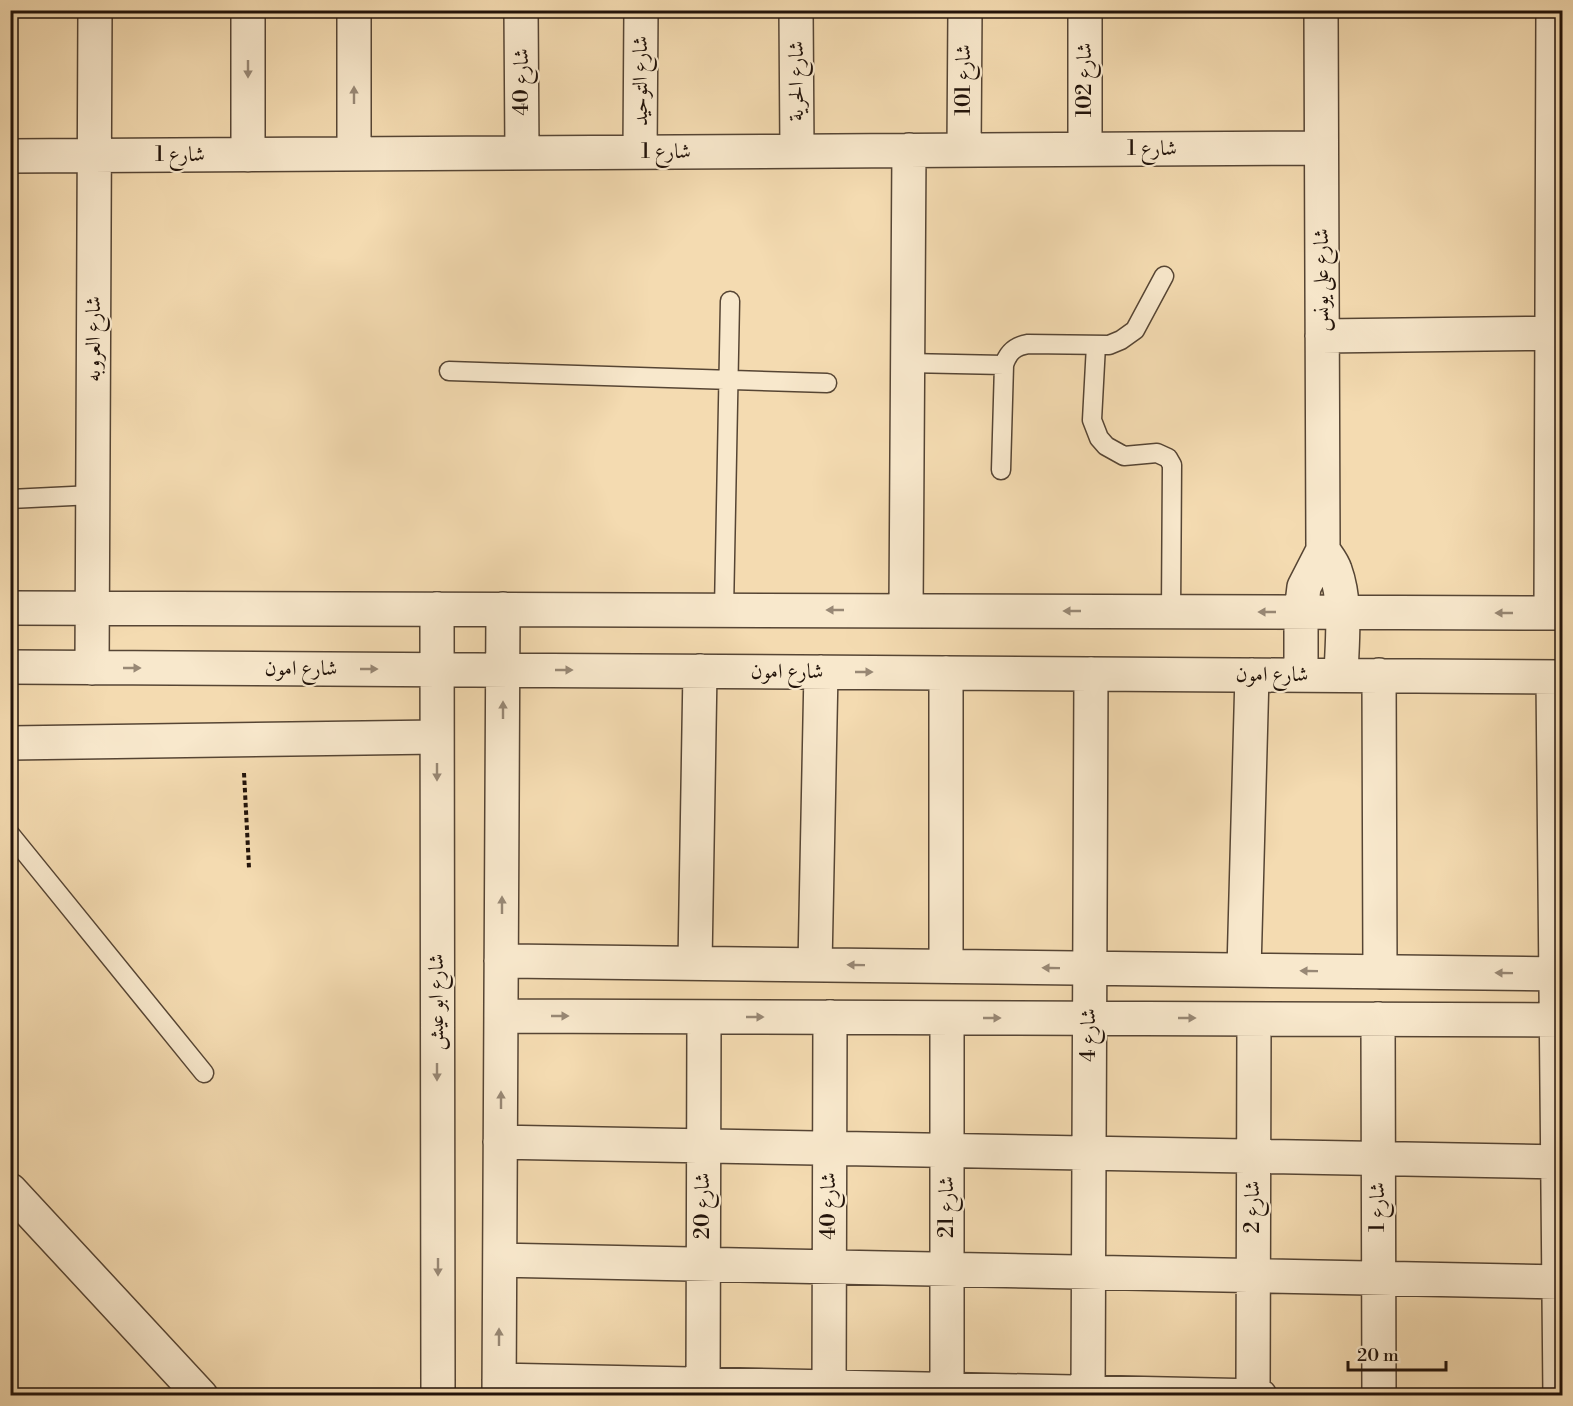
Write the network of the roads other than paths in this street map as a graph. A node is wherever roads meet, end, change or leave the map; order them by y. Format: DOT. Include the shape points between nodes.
graph roads {
  1 [pos="94,10"];
  2 [pos="248,10"];
  3 [pos="354,10"];
  4 [pos="522,10"];
  5 [pos="641,10"];
  6 [pos="796,10"];
  7 [pos="965,10"];
  8 [pos="1084,10"];
  9 [pos="1321,10"];
  10 [pos="1553,10"];
  11 [pos="1321,148"];
  12 [pos="1085,149"];
  13 [pos="909,150"];
  14 [pos="964,150"];
  15 [pos="797,151"];
  16 [pos="640,152"];
  17 [pos="522,153"];
  18 [pos="248,154"];
  19 [pos="354,154"];
  20 [pos="94,155"];
  21 [pos="10,156"];
  22 [pos="1557,159"];
  23 [pos="1164,276"];
  24 [pos="730,301"];
  25 [pos="1557,333"];
  26 [pos="1322,336"];
  27 [pos="1096,345"];
  28 [pos="907,363"];
  29 [pos="1004,365"];
  30 [pos="449,371"];
  31 [pos="728,381"];
  32 [pos="827,383"];
  33 [pos="1001,470"];
  34 [pos="93,495"];
  35 [pos="10,499"];
  36 [pos="1323,549"];
  37 [pos="10,608"];
  38 [pos="92,608"];
  39 [pos="437,609"];
  40 [pos="503,609"];
  41 [pos="724,610"];
  42 [pos="906,610"];
  43 [pos="1171,612"];
  44 [pos="1301,612"];
  45 [pos="1343,612"];
  46 [pos="1557,613"];
  47 [pos="10,667"];
  48 [pos="92,668"];
  49 [pos="437,670"];
  50 [pos="503,670"];
  51 [pos="700,671"];
  52 [pos="821,672"];
  53 [pos="946,673"];
  54 [pos="1091,674"];
  55 [pos="1252,675"];
  56 [pos="1301,675"];
  57 [pos="1341,675"];
  58 [pos="1379,675"];
  59 [pos="1558,677"];
  60 [pos="437,736"];
  61 [pos="10,743"];
  62 [pos="10,834"];
  63 [pos="501,961"];
  64 [pos="695,963"];
  65 [pos="815,965"];
  66 [pos="946,966"];
  67 [pos="1089,968"];
  68 [pos="1245,970"];
  69 [pos="1380,972"];
  70 [pos="1559,974"];
  71 [pos="501,1016"];
  72 [pos="704,1017"];
  73 [pos="830,1017"];
  74 [pos="946,1017"];
  75 [pos="1089,1018"];
  76 [pos="1254,1019"];
  77 [pos="1378,1019"];
  78 [pos="1560,1020"];
  79 [pos="204,1073"];
  80 [pos="500,1142"];
  81 [pos="703,1146"];
  82 [pos="829,1148"];
  83 [pos="947,1150"];
  84 [pos="1089,1153"];
  85 [pos="1254,1156"];
  86 [pos="1378,1158"];
  87 [pos="1560,1162"];
  88 [pos="10,1190"];
  89 [pos="500,1260"];
  90 [pos="703,1264"];
  91 [pos="829,1267"];
  92 [pos="947,1269"];
  93 [pos="1088,1272"];
  94 [pos="1253,1276"];
  95 [pos="1378,1278"];
  96 [pos="1561,1282"];
  97 [pos="499,1388"];
  98 [pos="703,1390"];
  99 [pos="829,1391"];
  100 [pos="947,1392"];
  101 [pos="1088,1394"];
  102 [pos="201,1395"];
  103 [pos="438,1395"];
  104 [pos="1252,1395"];
  105 [pos="1260,1395"];
  106 [pos="1379,1395"];
  107 [pos="1560,1395"];
  1 -- 20 [label="street, شارع العروبه"];
  2 -- 18 [label="street, one-way"];
  19 -- 3 [label="street, one-way"];
  4 -- 17 [label="street, شارع 40"];
  5 -- 16 [label="street, شارع التوحيد"];
  6 -- 15 [label="street, شارع الحرية"];
  7 -- 14 [label="street, شارع 101"];
  8 -- 12 [label="street, شارع 102"];
  9 -- 11 [label="street, شارع على يونس"];
  10 -- 22 [label="street"];
  11 -- 12 [label="street, شارع 1"];
  11 -- 26 [label="street, شارع على يونس"];
  12 -- 14 [label="street, شارع 1"];
  13 -- 14 [label="street, شارع 1"];
  13 -- 15 [label="street, شارع 1"];
  13 -- 28 [label="street"];
  15 -- 16 [label="street, شارع 1"];
  16 -- 17 [label="street, شارع 1"];
  17 -- 19 [label="street, شارع 1"];
  18 -- 19 [label="street, شارع 1"];
  18 -- 20 [label="street, شارع 1"];
  20 -- 21 [label="street, شارع 1"];
  20 -- 34 [label="street, شارع العروبه"];
  22 -- 25 [label="street"];
  23 -- 27 [label="lane" via="1135,330 1109,345"];
  24 -- 31 [label="lane"];
  25 -- 26 [label="street"];
  25 -- 46 [label="street"];
  26 -- 36 [label="street, شارع على يونس"];
  27 -- 29 [label="lane" via="1020,345 1012,350"];
  27 -- 43 [label="lane" via="1092,420 1099,438 1124,456 1157,453 1172,465"];
  28 -- 29 [label="lane"];
  28 -- 42 [label="street"];
  29 -- 33 [label="lane"];
  30 -- 31 [label="lane"];
  31 -- 32 [label="lane"];
  31 -- 41 [label="lane"];
  34 -- 35 [label="lane"];
  34 -- 38 [label="street, شارع العروبه"];
  36 -- 44 [label="street, شارع على يونس" via="1304,587"];
  36 -- 45 [label="street, شارع على يونس" via="1335,568"];
  37 -- 38 [label="street"];
  38 -- 39 [label="street"];
  38 -- 48 [label="street, شارع العروبه"];
  39 -- 40 [label="street"];
  39 -- 49 [label="street, شارع ابو عيش"];
  40 -- 41 [label="street"];
  40 -- 50 [label="street"];
  42 -- 41 [label="street, one-way"];
  43 -- 42 [label="street, one-way"];
  44 -- 43 [label="street, one-way"];
  44 -- 45 [label="street"];
  44 -- 56 [label="street, شارع على يونس"];
  46 -- 45 [label="street, one-way"];
  45 -- 57 [label="street, شارع على يونس"];
  47 -- 48 [label="street, شارع امون"];
  48 -- 49 [label="street, شارع امون, one-way"];
  49 -- 50 [label="street, شارع امون"];
  49 -- 60 [label="street, شارع ابو عيش"];
  50 -- 51 [label="street, شارع امون, one-way"];
  63 -- 50 [label="street, one-way"];
  51 -- 52 [label="street, شارع امون"];
  51 -- 64 [label="street"];
  52 -- 53 [label="street, شارع امون, one-way"];
  52 -- 65 [label="street"];
  53 -- 54 [label="street, شارع امون"];
  53 -- 66 [label="street"];
  54 -- 55 [label="street, شارع امون"];
  54 -- 67 [label="street, شارع 4"];
  55 -- 56 [label="street, شارع امون"];
  55 -- 68 [label="street"];
  56 -- 57 [label="street, شارع امون"];
  57 -- 58 [label="street, شارع امون"];
  58 -- 59 [label="street, شارع امون"];
  58 -- 69 [label="street"];
  59 -- 70 [label="street"];
  60 -- 61 [label="street"];
  60 -- 103 [label="street, شارع ابو عيش, one-way"];
  62 -- 79 [label="lane"];
  63 -- 64 [label="street"];
  63 -- 71 [label="street"];
  64 -- 65 [label="street"];
  66 -- 65 [label="street, one-way"];
  67 -- 66 [label="street, one-way"];
  67 -- 68 [label="street"];
  67 -- 75 [label="street, شارع 4"];
  69 -- 68 [label="street, one-way"];
  70 -- 69 [label="street, one-way"];
  70 -- 78 [label="street"];
  71 -- 72 [label="street, one-way"];
  80 -- 71 [label="street, one-way"];
  72 -- 73 [label="street, one-way"];
  72 -- 81 [label="street, شارع 20"];
  73 -- 74 [label="street"];
  73 -- 82 [label="street, شارع 40"];
  74 -- 75 [label="street, one-way"];
  74 -- 83 [label="street, شارع 21"];
  75 -- 76 [label="street, one-way"];
  75 -- 84 [label="street, شارع 4"];
  76 -- 77 [label="street"];
  76 -- 85 [label="street, شارع 2"];
  77 -- 78 [label="street"];
  77 -- 86 [label="street, شارع 1"];
  78 -- 87 [label="street"];
  80 -- 81 [label="street"];
  80 -- 89 [label="street"];
  81 -- 82 [label="street"];
  81 -- 90 [label="street, شارع 20"];
  82 -- 83 [label="street"];
  82 -- 91 [label="street, شارع 40"];
  83 -- 84 [label="street"];
  83 -- 92 [label="street, شارع 21"];
  84 -- 85 [label="street"];
  84 -- 93 [label="street, شارع 4"];
  85 -- 86 [label="street"];
  85 -- 94 [label="street, شارع 2"];
  86 -- 87 [label="street"];
  86 -- 95 [label="street, شارع 1"];
  87 -- 96 [label="street"];
  88 -- 102 [label="street"];
  89 -- 90 [label="street"];
  97 -- 89 [label="street, one-way"];
  90 -- 91 [label="street"];
  90 -- 98 [label="street, شارع 20"];
  91 -- 92 [label="street"];
  91 -- 99 [label="street, شارع 40"];
  92 -- 93 [label="street"];
  92 -- 100 [label="street, شارع 21"];
  93 -- 94 [label="street"];
  93 -- 101 [label="street, شارع 4"];
  94 -- 95 [label="street"];
  94 -- 104 [label="street, شارع 2"];
  95 -- 96 [label="street"];
  95 -- 106 [label="street, شارع 1"];
  96 -- 107 [label="street"];
  97 -- 98 [label="street"];
  98 -- 99 [label="street"];
  99 -- 100 [label="street"];
  100 -- 101 [label="street"];
  101 -- 104 [label="street"];
  104 -- 105 [label="street"];
}
